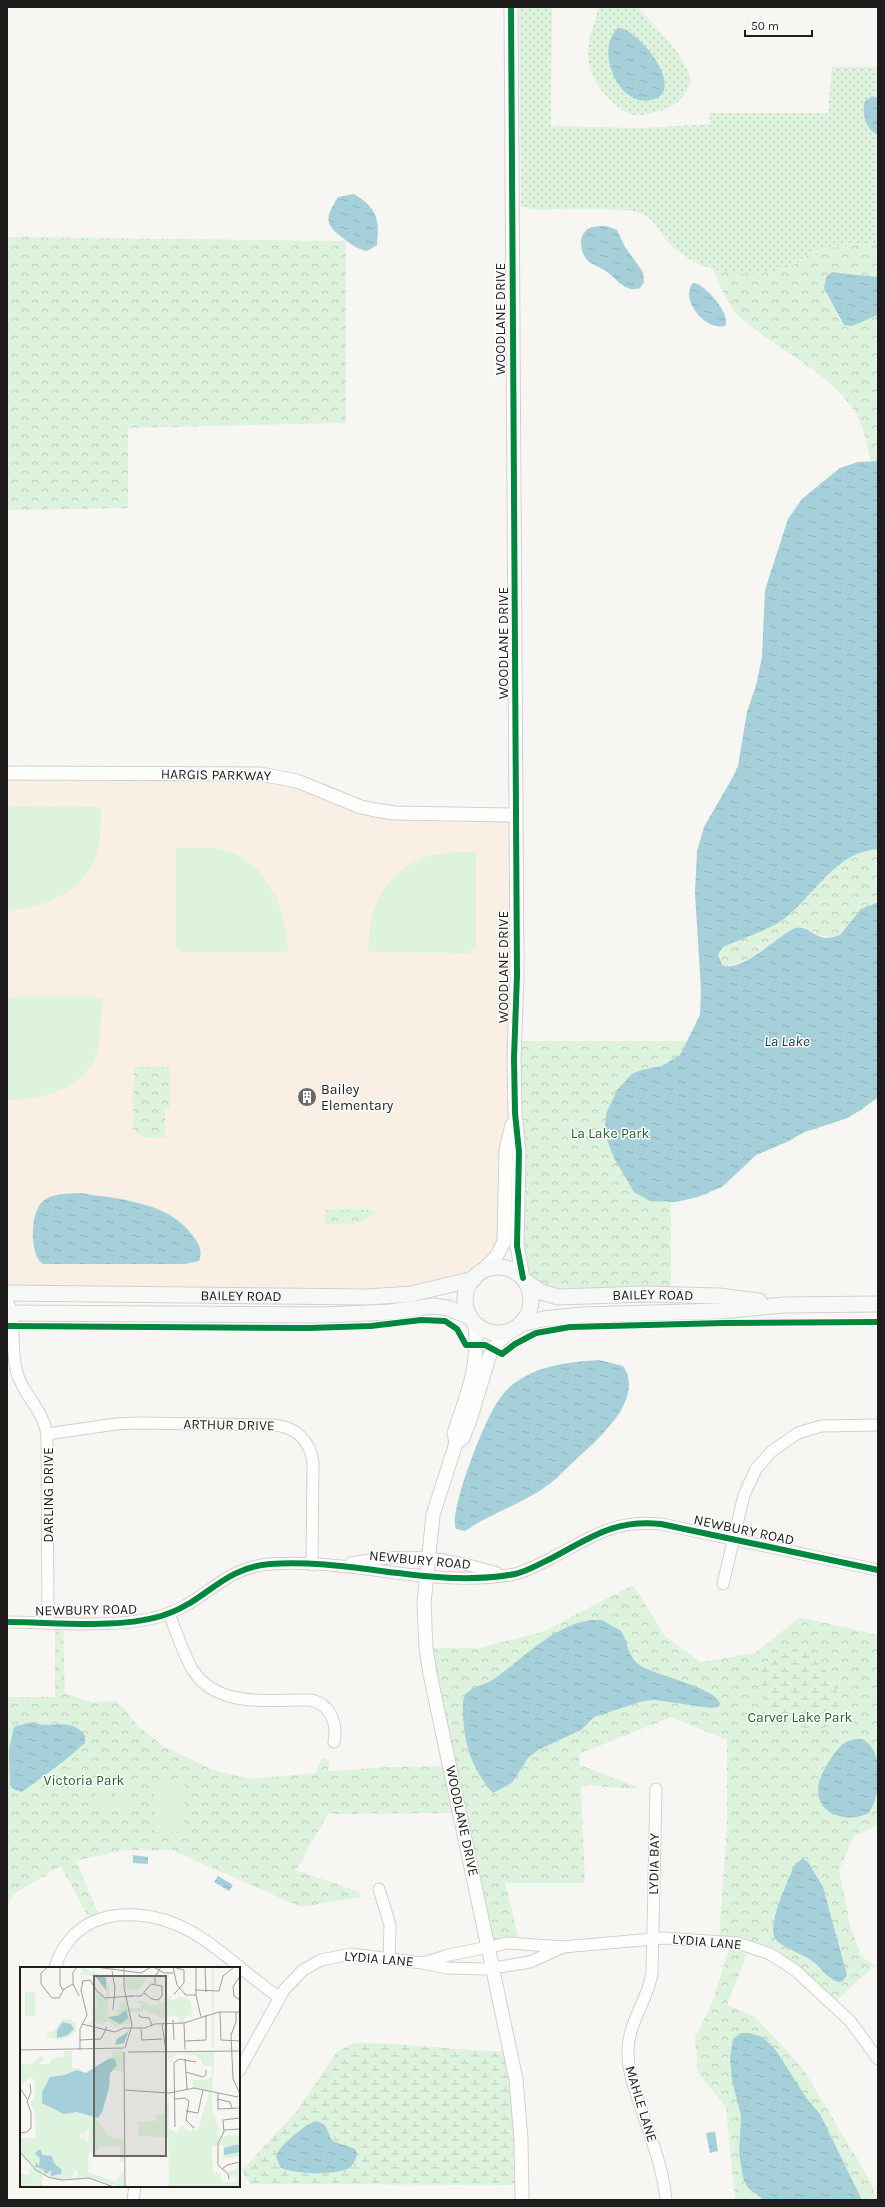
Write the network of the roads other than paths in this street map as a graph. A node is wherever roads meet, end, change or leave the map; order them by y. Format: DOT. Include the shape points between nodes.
graph roads {
  1 [pos="511,7"];
  2 [pos="7,772"];
  3 [pos="515,814"];
  4 [pos="515,1113"];
  5 [pos="475,1277"];
  6 [pos="524,1280"];
  7 [pos="7,1294"];
  8 [pos="784,1304"];
  9 [pos="878,1304"];
  10 [pos="9,1309"];
  11 [pos="472,1320"];
  12 [pos="516,1328"];
  13 [pos="7,1367"];
  14 [pos="18,1376"];
  15 [pos="878,1425"];
  16 [pos="47,1434"];
  17 [pos="456,1443"];
  18 [pos="733,1540"];
  19 [pos="428,1557"];
  20 [pos="312,1565"];
  21 [pos="342,1565"];
  22 [pos="878,1570"];
  23 [pos="502,1575"];
  24 [pos="425,1576"];
  25 [pos="722,1584"];
  26 [pos="169,1614"];
  27 [pos="7,1622"];
  28 [pos="48,1622"];
  29 [pos="334,1742"];
  30 [pos="656,1789"];
  31 [pos="379,1889"];
  32 [pos="653,1939"];
  33 [pos="488,1946"];
  34 [pos="563,1947"];
  35 [pos="389,1959"];
  36 [pos="423,1963"];
  37 [pos="55,1967"];
  38 [pos="493,1968"];
  39 [pos="279,1997"];
  40 [pos="878,2060"];
  41 [pos="240,2069"];
  42 [pos="135,2187"];
  43 [pos="133,2200"];
  44 [pos="522,2200"];
  45 [pos="666,2200"];
  1 -- 3 [label="street, WOODLANE DRIVE"];
  2 -- 3 [label="street, HARGIS PARKWAY" via="260,774 297,781 361,807 375,810 395,813"];
  3 -- 4 [label="street, WOODLANE DRIVE"];
  4 -- 5 [label="street, WOODLANE DRIVE" via="506,1150 504,1242 496,1257"];
  4 -- 6 [label="street, WOODLANE DRIVE" via="519,1152 517,1246"];
  5 -- 6 [label="main road" via="484,1271 500,1268 508,1269"];
  5 -- 7 [label="main road, BAILEY ROAD" via="411,1294 368,1297"];
  5 -- 11 [label="main road" via="466,1293 466,1309"];
  6 -- 8 [label="main road, BAILEY ROAD" via="541,1292 558,1297 624,1294 719,1296"];
  6 -- 12 [label="main road" via="531,1300 529,1313"];
  8 -- 9 [label="main road, BAILEY ROAD"];
  8 -- 12 [label="main road, BAILEY ROAD" via="720,1311 582,1315 543,1319"];
  10 -- 11 [label="main road, BAILEY ROAD" via="323,1315 391,1312 432,1306 448,1308"];
  10 -- 14 [label="street, DARLING DRIVE" via="13,1354"];
  11 -- 12 [label="main road" via="491,1333"];
  11 -- 17 [label="street, WOODLANE DRIVE" via="477,1340 475,1370 454,1433"];
  12 -- 17 [label="street, WOODLANE DRIVE" via="496,1345 489,1358 470,1420 463,1438"];
  13 -- 14 [label="street, DARLING DRIVE"];
  14 -- 16 [label="street, DARLING DRIVE" via="42,1417"];
  15 -- 18 [label="street" via="821,1426 798,1433 772,1451 756,1469 748,1484"];
  16 -- 20 [label="street, ARTHUR DRIVE" via="133,1423 274,1425 290,1428 304,1438 313,1460"];
  16 -- 28 [label="street, DARLING DRIVE"];
  17 -- 19 [label="street, WOODLANE DRIVE" via="436,1502"];
  18 -- 22 [label="street, NEWBURY ROAD"];
  18 -- 23 [label="street, NEWBURY ROAD" via="662,1524 634,1523 604,1530 526,1570"];
  18 -- 25 [label="street"];
  19 -- 21 [label="street, NEWBURY ROAD" via="400,1556"];
  19 -- 23 [label="street, NEWBURY ROAD" via="470,1564"];
  19 -- 24 [label="street, WOODLANE DRIVE"];
  20 -- 21 [label="street, NEWBURY ROAD"];
  20 -- 26 [label="street, NEWBURY ROAD" via="271,1564 245,1568 230,1574 189,1604"];
  21 -- 24 [label="street, NEWBURY ROAD"];
  23 -- 24 [label="street, NEWBURY ROAD" via="469,1578"];
  24 -- 33 [label="street, WOODLANE DRIVE" via="424,1622 430,1674"];
  26 -- 28 [label="street, NEWBURY ROAD" via="134,1622"];
  26 -- 29 [label="street" via="190,1665 212,1689 243,1699 316,1700 325,1706 331,1715 335,1729"];
  27 -- 28 [label="street, NEWBURY ROAD"];
  30 -- 32 [label="street, LYDIA BAY"];
  31 -- 35 [label="street" via="390,1925"];
  32 -- 34 [label="street, LYDIA LANE"];
  32 -- 40 [label="street, LYDIA LANE" via="731,1942 775,1956 795,1970 838,2009 862,2035"];
  32 -- 45 [label="street, MAHLE LANE" via="651,1980 630,2030 628,2061 632,2082 660,2167"];
  33 -- 34 [label="street, LYDIA LANE" via="520,1943"];
  33 -- 36 [label="street, LYDIA LANE"];
  33 -- 38 [label="street, WOODLANE DRIVE"];
  34 -- 38 [label="street, LYDIA LANE" via="534,1961"];
  35 -- 36 [label="street, LYDIA LANE"];
  35 -- 39 [label="street, LYDIA LANE" via="351,1954 321,1960 294,1978"];
  36 -- 38 [label="street, LYDIA LANE" via="451,1968"];
  37 -- 39 [label="street" via="67,1943 78,1931 100,1918 118,1915 150,1916 174,1922 199,1935"];
  38 -- 44 [label="street, WOODLANE DRIVE" via="517,2086"];
  39 -- 41 [label="street, LYDIA LANE"];
  42 -- 43 [label="street"];
}
